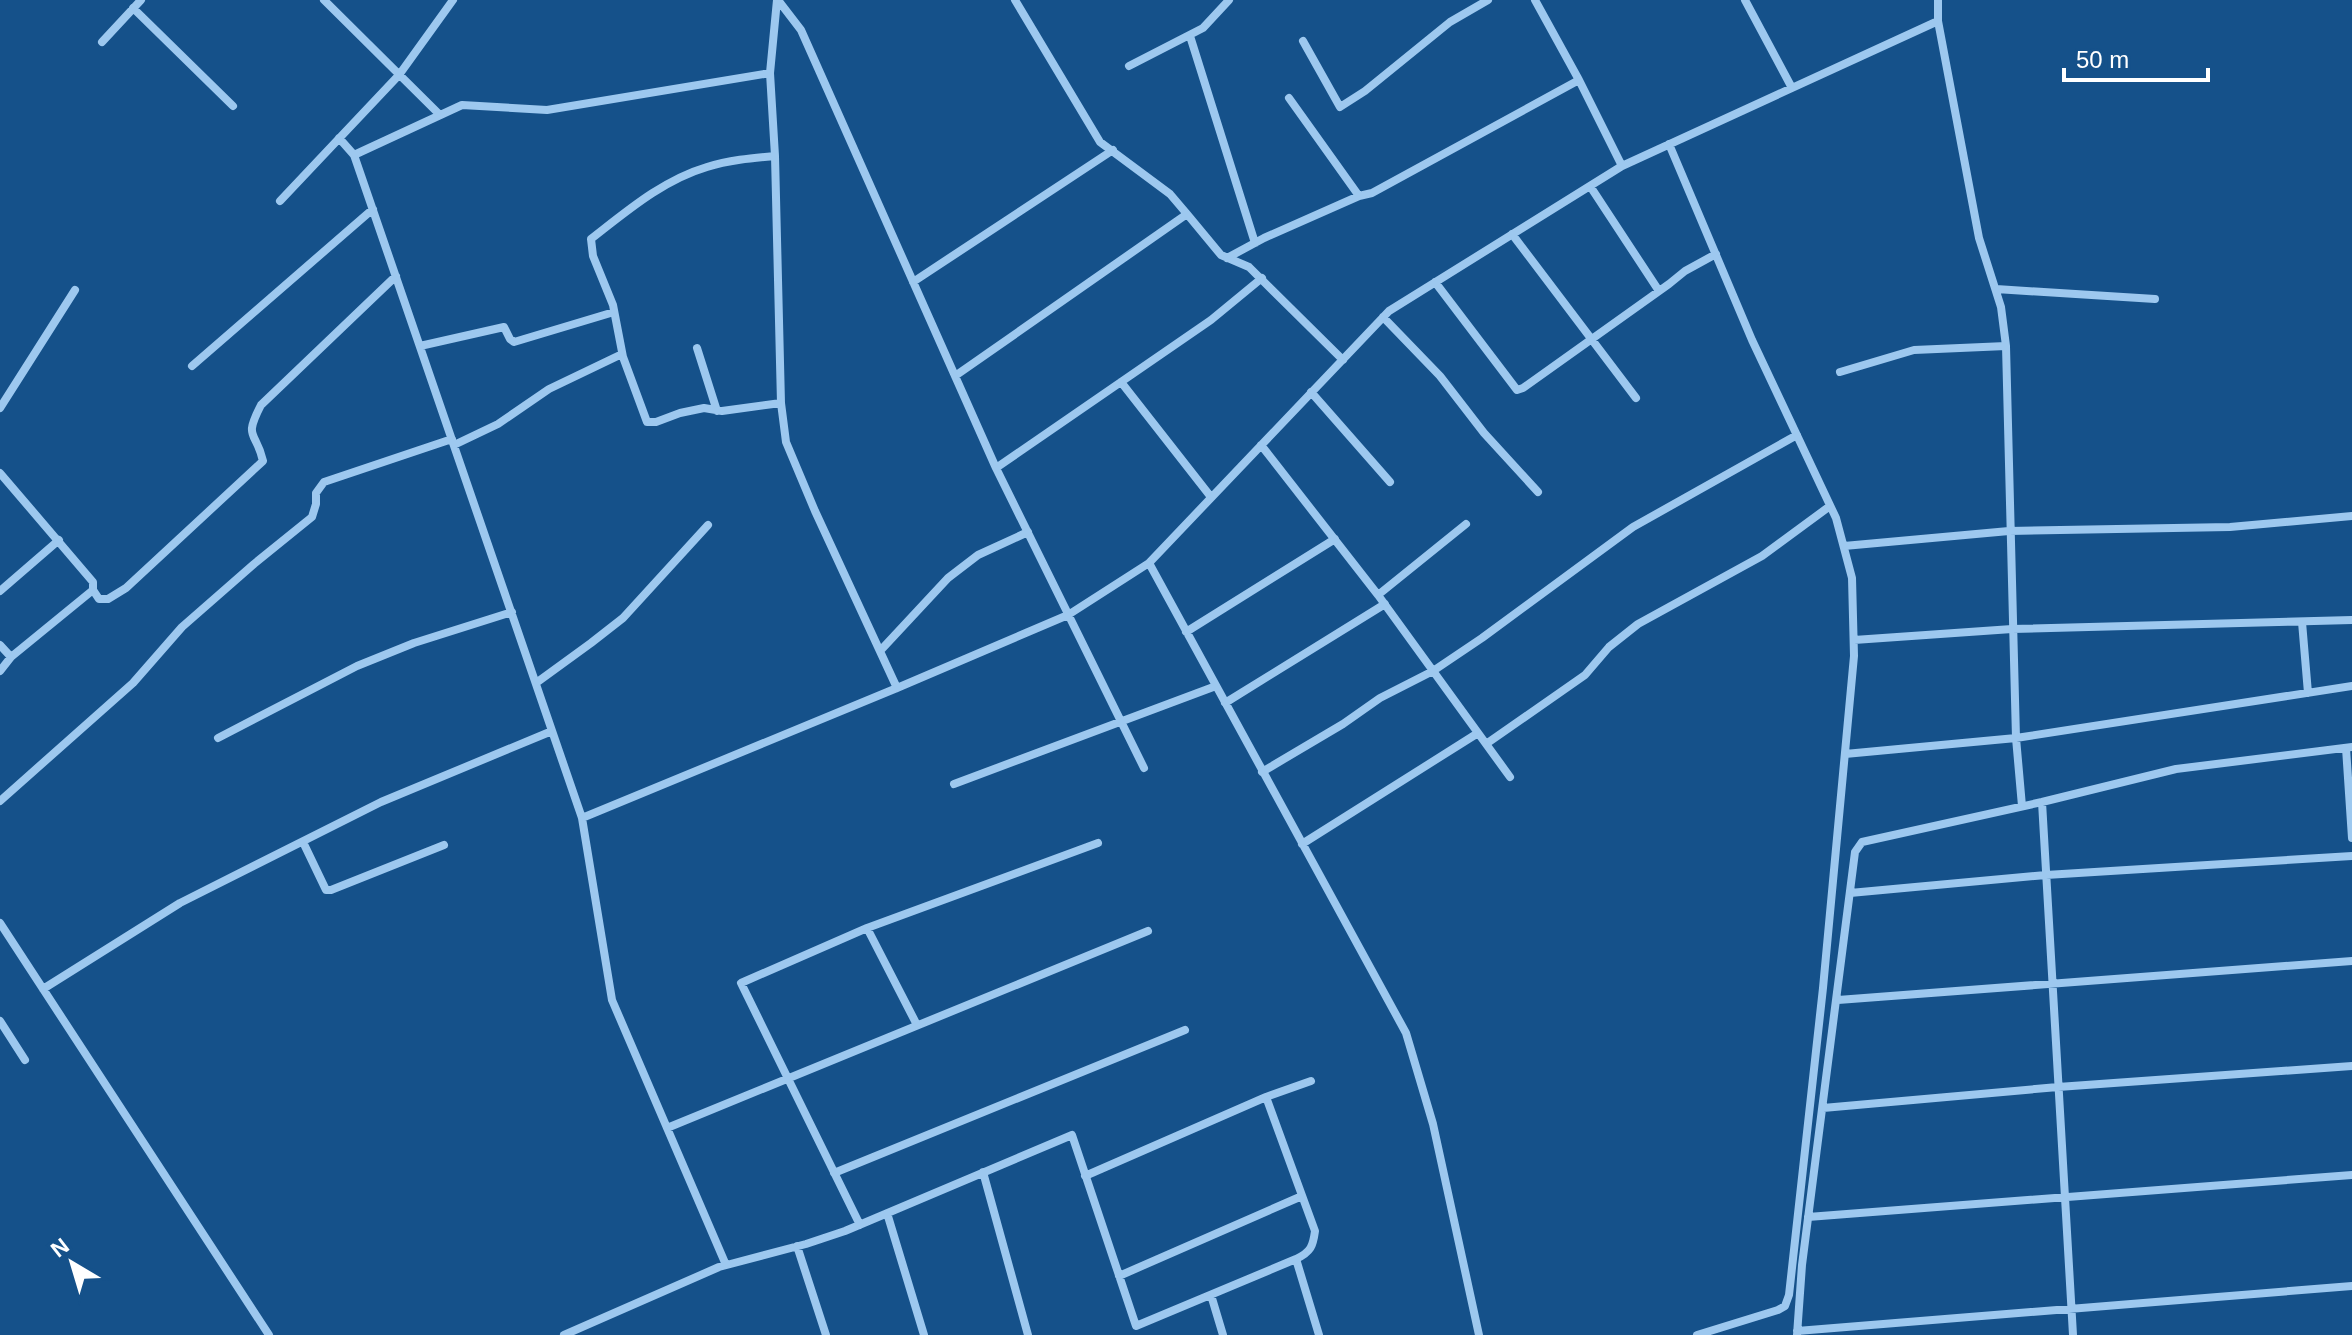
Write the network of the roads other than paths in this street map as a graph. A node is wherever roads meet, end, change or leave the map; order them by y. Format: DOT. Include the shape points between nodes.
graph roads {
  1 [pos="141,0"];
  2 [pos="324,0"];
  3 [pos="453,0"];
  4 [pos="777,0"];
  5 [pos="1015,0"];
  6 [pos="1229,0"];
  7 [pos="1488,0"];
  8 [pos="1745,0"];
  9 [pos="1938,0"];
  10 [pos="1539,1"];
  11 [pos="133,8"];
  12 [pos="1938,21"];
  13 [pos="1190,36"];
  14 [pos="1303,41"];
  15 [pos="102,42"];
  16 [pos="1129,66"];
  17 [pos="770,73"];
  18 [pos="399,75"];
  19 [pos="1579,80"];
  20 [pos="1792,88"];
  21 [pos="1289,98"];
  22 [pos="233,106"];
  23 [pos="440,115"];
  24 [pos="339,138"];
  25 [pos="1669,144"];
  26 [pos="1113,150"];
  27 [pos="354,155"];
  28 [pos="775,156"];
  29 [pos="1622,166"];
  30 [pos="1590,186"];
  31 [pos="1359,196"];
  32 [pos="280,201"];
  33 [pos="373,209"];
  34 [pos="1187,214"];
  35 [pos="1512,234"];
  36 [pos="1255,243"];
  37 [pos="1716,254"];
  38 [pos="1227,258"];
  39 [pos="396,276"];
  40 [pos="1262,278"];
  41 [pos="913,282"];
  42 [pos="1435,282"];
  43 [pos="1996,289"];
  44 [pos="75,290"];
  45 [pos="1659,291"];
  46 [pos="2155,299"];
  47 [pos="614,312"];
  48 [pos="1383,317"];
  49 [pos="1591,339"];
  50 [pos="420,346"];
  51 [pos="2006,346"];
  52 [pos="697,348"];
  53 [pos="622,354"];
  54 [pos="1343,360"];
  55 [pos="192,366"];
  56 [pos="1840,372"];
  57 [pos="955,376"];
  58 [pos="1121,382"];
  59 [pos="1311,392"];
  60 [pos="1636,398"];
  61 [pos="781,403"];
  62 [pos="0,408"];
  63 [pos="717,411"];
  64 [pos="1797,435"];
  65 [pos="453,442"];
  66 [pos="1261,445"];
  67 [pos="996,468"];
  68 [pos="0,473"];
  69 [pos="1390,482"];
  70 [pos="1538,492"];
  71 [pos="1211,497"];
  72 [pos="1830,506"];
  73 [pos="2352,516"];
  74 [pos="1466,524"];
  75 [pos="708,525"];
  76 [pos="2009,531"];
  77 [pos="1028,532"];
  78 [pos="1335,539"];
  79 [pos="59,540"];
  80 [pos="1844,546"];
  81 [pos="1149,563"];
  82 [pos="93,590"];
  83 [pos="0,591"];
  84 [pos="1378,595"];
  85 [pos="1385,604"];
  86 [pos="512,612"];
  87 [pos="1068,615"];
  88 [pos="2352,620"];
  89 [pos="2302,622"];
  90 [pos="2012,629"];
  91 [pos="1186,632"];
  92 [pos="1854,640"];
  93 [pos="0,645"];
  94 [pos="880,651"];
  95 [pos="11,657"];
  96 [pos="0,671"];
  97 [pos="1433,671"];
  98 [pos="536,683"];
  99 [pos="1216,686"];
  100 [pos="2352,686"];
  101 [pos="897,688"];
  102 [pos="2308,693"];
  103 [pos="1225,703"];
  104 [pos="1122,721"];
  105 [pos="552,731"];
  106 [pos="1478,733"];
  107 [pos="218,738"];
  108 [pos="2016,738"];
  109 [pos="1486,744"];
  110 [pos="2349,748"];
  111 [pos="1845,754"];
  112 [pos="1144,768"];
  113 [pos="1262,772"];
  114 [pos="1510,777"];
  115 [pos="954,784"];
  116 [pos="0,801"];
  117 [pos="2042,802"];
  118 [pos="2022,806"];
  119 [pos="582,818"];
  120 [pos="2352,838"];
  121 [pos="303,842"];
  122 [pos="1098,843"];
  123 [pos="1302,844"];
  124 [pos="444,845"];
  125 [pos="2352,856"];
  126 [pos="2046,875"];
  127 [pos="1850,893"];
  128 [pos="0,923"];
  129 [pos="867,928"];
  130 [pos="1148,931"];
  131 [pos="2352,961"];
  132 [pos="2052,983"];
  133 [pos="43,989"];
  134 [pos="1838,1000"];
  135 [pos="0,1021"];
  136 [pos="917,1025"];
  137 [pos="1185,1030"];
  138 [pos="25,1060"];
  139 [pos="2352,1066"];
  140 [pos="786,1078"];
  141 [pos="1311,1081"];
  142 [pos="2058,1087"];
  143 [pos="1266,1097"];
  144 [pos="1823,1108"];
  145 [pos="667,1128"];
  146 [pos="983,1172"];
  147 [pos="834,1173"];
  148 [pos="2352,1175"];
  149 [pos="1085,1176"];
  150 [pos="1302,1196"];
  151 [pos="2065,1198"];
  152 [pos="887,1213"];
  153 [pos="1808,1217"];
  154 [pos="860,1225"];
  155 [pos="797,1246"];
  156 [pos="1296,1259"];
  157 [pos="726,1265"];
  158 [pos="1119,1276"];
  159 [pos="2352,1286"];
  160 [pos="1211,1295"];
  161 [pos="2071,1309"];
  162 [pos="1797,1333"];
  163 [pos="269,1335"];
  164 [pos="564,1335"];
  165 [pos="826,1335"];
  166 [pos="924,1335"];
  167 [pos="1028,1335"];
  168 [pos="1223,1335"];
  169 [pos="1319,1335"];
  170 [pos="1479,1335"];
  171 [pos="1697,1335"];
  172 [pos="2073,1335"];
  1 -- 11 [label="street"];
  2 -- 18 [label="street"];
  3 -- 18 [label="street"];
  4 -- 17 [label="street"];
  4 -- 41 [label="street" via="801,30"];
  5 -- 26 [label="street" via="1100,142"];
  6 -- 13 [label="street"];
  7 -- 14 [label="street" via="1450,22 1340,107"];
  8 -- 20 [label="street"];
  9 -- 12 [label="street"];
  10 -- 19 [label="street"];
  11 -- 15 [label="street"];
  11 -- 22 [label="street"];
  12 -- 20 [label="street"];
  12 -- 43 [label="street" via="1979,238"];
  13 -- 16 [label="street"];
  13 -- 36 [label="street"];
  17 -- 23 [label="street" via="547,110 462,105"];
  17 -- 28 [label="street"];
  18 -- 23 [label="street"];
  18 -- 24 [label="street"];
  19 -- 29 [label="street"];
  19 -- 31 [label="street"];
  20 -- 25 [label="street"];
  21 -- 31 [label="street"];
  23 -- 27 [label="street"];
  24 -- 27 [label="street"];
  24 -- 32 [label="street"];
  25 -- 29 [label="street"];
  25 -- 37 [label="street"];
  26 -- 34 [label="street" via="1170,194"];
  26 -- 41 [label="street"];
  27 -- 33 [label="street"];
  28 -- 47 [label="street" via="718,164 685,176 635,204 591,239"];
  28 -- 61 [label="street"];
  29 -- 30 [label="street"];
  30 -- 35 [label="street"];
  30 -- 45 [label="street"];
  31 -- 36 [label="street"];
  33 -- 39 [label="street"];
  33 -- 55 [label="street"];
  34 -- 38 [label="street"];
  34 -- 57 [label="street"];
  35 -- 42 [label="street"];
  35 -- 49 [label="street"];
  36 -- 38 [label="street"];
  37 -- 45 [label="street"];
  37 -- 64 [label="street"];
  38 -- 40 [label="street"];
  39 -- 50 [label="street"];
  39 -- 82 [label="street" via="261,405 250,425 263,461 126,588 108,599 99,599"];
  40 -- 54 [label="street"];
  40 -- 58 [label="street"];
  41 -- 57 [label="street"];
  42 -- 48 [label="street"];
  42 -- 49 [label="street" via="1517,390"];
  43 -- 46 [label="street"];
  43 -- 51 [label="street"];
  44 -- 62 [label="street"];
  45 -- 49 [label="street"];
  47 -- 50 [label="street" via="514,342 504,327"];
  47 -- 53 [label="street"];
  48 -- 54 [label="street"];
  48 -- 70 [label="street"];
  49 -- 60 [label="street"];
  50 -- 65 [label="street"];
  51 -- 56 [label="street" via="1914,350"];
  51 -- 76 [label="street"];
  52 -- 63 [label="street"];
  53 -- 63 [label="street" via="647,422 704,408"];
  53 -- 65 [label="street" via="549,389 498,424"];
  54 -- 59 [label="street"];
  57 -- 67 [label="street"];
  58 -- 67 [label="street"];
  58 -- 71 [label="street"];
  59 -- 66 [label="street"];
  59 -- 69 [label="street"];
  61 -- 63 [label="street"];
  61 -- 94 [label="street" via="786,442"];
  64 -- 72 [label="street"];
  64 -- 97 [label="street" via="1633,527"];
  65 -- 86 [label="street"];
  65 -- 116 [label="street" via="324,482 312,517 182,627 133,683"];
  66 -- 71 [label="street"];
  66 -- 78 [label="street"];
  67 -- 77 [label="street"];
  68 -- 79 [label="street"];
  71 -- 81 [label="street"];
  72 -- 80 [label="street"];
  72 -- 109 [label="street" via="1762,556 1638,624 1585,675"];
  73 -- 76 [label="street" via="2230,527"];
  74 -- 84 [label="street"];
  75 -- 98 [label="street" via="623,618"];
  76 -- 80 [label="street"];
  76 -- 90 [label="street"];
  77 -- 87 [label="street"];
  77 -- 94 [label="street" via="955,572"];
  78 -- 84 [label="street"];
  78 -- 91 [label="street"];
  79 -- 82 [label="street" via="89,574"];
  79 -- 83 [label="street"];
  80 -- 92 [label="street" via="1852,578"];
  81 -- 87 [label="street"];
  81 -- 91 [label="street"];
  82 -- 95 [label="street"];
  84 -- 85 [label="street"];
  85 -- 97 [label="street"];
  85 -- 103 [label="street"];
  86 -- 98 [label="street"];
  86 -- 107 [label="street" via="357,666"];
  87 -- 101 [label="street"];
  87 -- 104 [label="street"];
  88 -- 89 [label="street"];
  89 -- 90 [label="street"];
  89 -- 102 [label="street"];
  90 -- 92 [label="street"];
  90 -- 108 [label="street"];
  91 -- 99 [label="street"];
  92 -- 111 [label="street"];
  93 -- 95 [label="street"];
  94 -- 101 [label="street"];
  95 -- 96 [label="street"];
  97 -- 106 [label="street"];
  97 -- 113 [label="street"];
  98 -- 105 [label="street"];
  99 -- 103 [label="street"];
  99 -- 104 [label="street"];
  100 -- 102 [label="street"];
  101 -- 119 [label="street"];
  102 -- 108 [label="street"];
  103 -- 113 [label="street"];
  104 -- 112 [label="street"];
  104 -- 115 [label="street"];
  105 -- 119 [label="street"];
  105 -- 121 [label="street" via="381,802"];
  106 -- 109 [label="street"];
  106 -- 123 [label="street"];
  108 -- 111 [label="street"];
  108 -- 118 [label="street"];
  109 -- 114 [label="street"];
  110 -- 117 [label="street" via="2176,769"];
  110 -- 120 [label="street"];
  111 -- 171 [label="street" via="1789,1295 1778,1310"];
  113 -- 123 [label="street"];
  117 -- 118 [label="street"];
  117 -- 126 [label="street"];
  118 -- 127 [label="street" via="1862,842 1855,852"];
  119 -- 145 [label="street" via="612,1000"];
  121 -- 124 [label="street" via="326,890"];
  121 -- 133 [label="street" via="180,903"];
  122 -- 129 [label="street"];
  123 -- 170 [label="street" via="1406,1033 1433,1124"];
  125 -- 126 [label="street"];
  126 -- 127 [label="street"];
  126 -- 132 [label="street"];
  127 -- 134 [label="street"];
  128 -- 133 [label="street"];
  129 -- 136 [label="street"];
  129 -- 140 [label="street" via="741,983"];
  130 -- 136 [label="street"];
  131 -- 132 [label="street"];
  132 -- 134 [label="street"];
  132 -- 142 [label="street"];
  133 -- 163 [label="street"];
  134 -- 144 [label="street"];
  135 -- 138 [label="street"];
  136 -- 140 [label="street"];
  137 -- 147 [label="street"];
  139 -- 142 [label="street"];
  140 -- 145 [label="street"];
  140 -- 147 [label="street"];
  141 -- 143 [label="street"];
  142 -- 144 [label="street"];
  142 -- 151 [label="street"];
  143 -- 149 [label="street"];
  143 -- 150 [label="street"];
  144 -- 153 [label="street"];
  145 -- 157 [label="street"];
  146 -- 149 [label="street" via="1072,1135"];
  146 -- 152 [label="street"];
  146 -- 167 [label="street"];
  147 -- 154 [label="street"];
  148 -- 151 [label="street"];
  149 -- 158 [label="street"];
  150 -- 156 [label="street" via="1315,1231 1312,1249"];
  150 -- 158 [label="street"];
  151 -- 153 [label="street"];
  151 -- 161 [label="street"];
  152 -- 154 [label="street"];
  152 -- 166 [label="street"];
  153 -- 162 [label="street"];
  154 -- 155 [label="street"];
  155 -- 157 [label="street"];
  155 -- 165 [label="street"];
  156 -- 160 [label="street"];
  156 -- 169 [label="street"];
  157 -- 164 [label="street"];
  158 -- 160 [label="street" via="1136,1326"];
  159 -- 161 [label="street"];
  160 -- 168 [label="street"];
  161 -- 162 [label="street"];
  161 -- 172 [label="street"];
}
